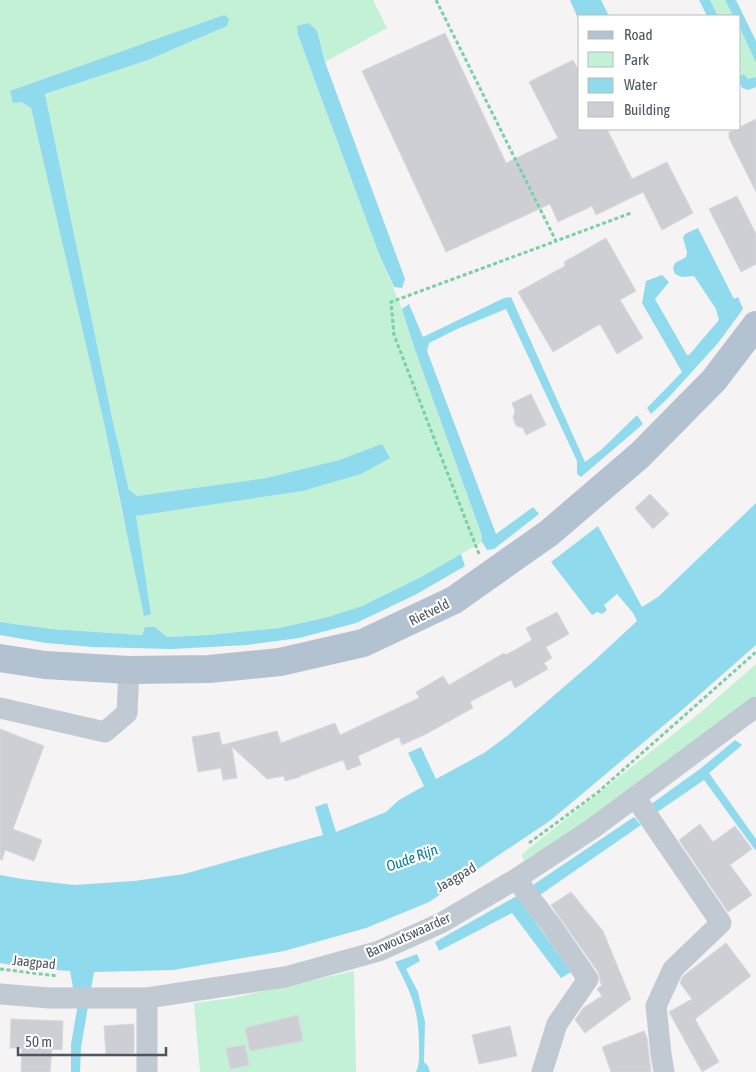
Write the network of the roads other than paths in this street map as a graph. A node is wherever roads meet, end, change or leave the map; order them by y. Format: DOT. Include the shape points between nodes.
graph roads {
  1 [pos="756,325"];
  2 [pos="0,658"];
  3 [pos="129,670"];
  4 [pos="756,707"];
  5 [pos="0,708"];
  6 [pos="635,798"];
  7 [pos="524,890"];
  8 [pos="0,994"];
  9 [pos="148,998"];
  10 [pos="147,1072"];
  11 [pos="542,1072"];
  12 [pos="664,1072"];
  1 -- 3 [label="main road, Rietveld" via="714,380 640,455 549,533 454,600 363,644 280,662 209,669"];
  2 -- 3 [label="main road, Rietveld" via="44,665"];
  3 -- 5 [label="street" via="127,713 105,732"];
  4 -- 6 [label="street, Barwoutswaarder"];
  6 -- 7 [label="street, Barwoutswaarder" via="592,829"];
  6 -- 12 [label="street" via="721,924 672,969 656,1006"];
  7 -- 9 [label="street, Barwoutswaarder" via="379,951 284,977"];
  7 -- 11 [label="street" via="588,979 557,1024"];
  8 -- 9 [label="street, Barwoutswaarder"];
  9 -- 10 [label="street"];
}
